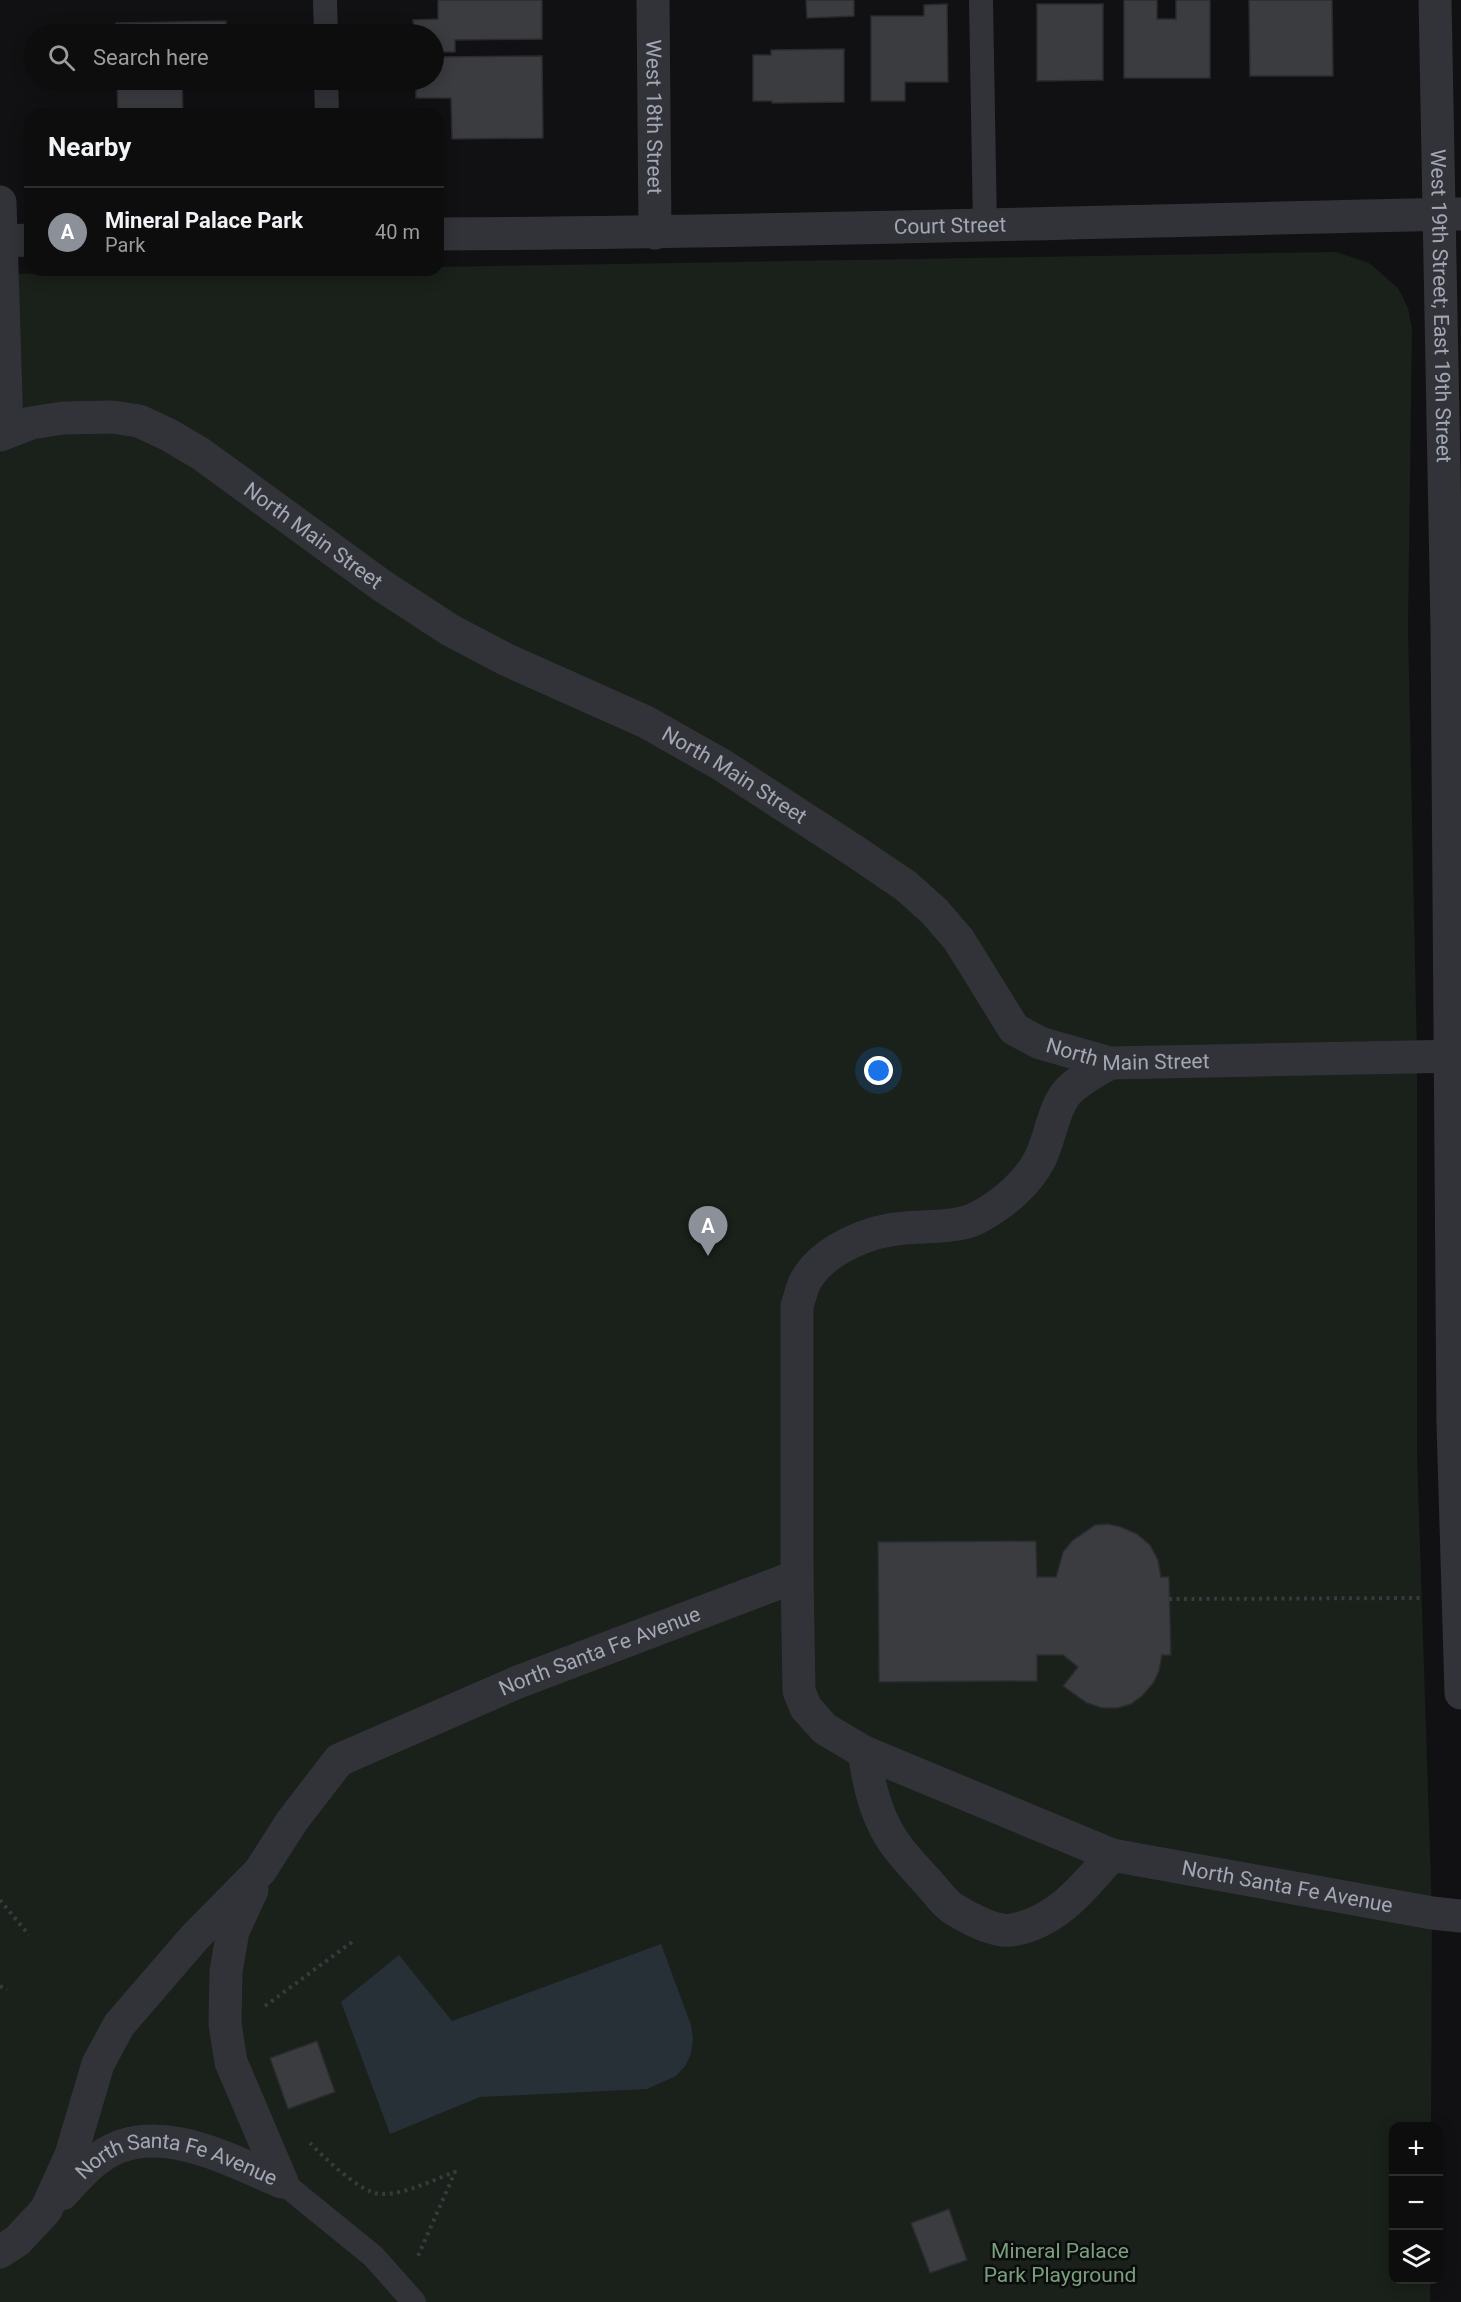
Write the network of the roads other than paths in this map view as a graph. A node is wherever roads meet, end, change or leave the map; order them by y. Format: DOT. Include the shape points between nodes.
graph roads {
  1 [pos="325,0"];
  2 [pos="652,0"];
  3 [pos="981,0"];
  4 [pos="1435,0"];
  5 [pos="326,24"];
  6 [pos="326,90"];
  7 [pos="327,108"];
  8 [pos="0,202"];
  9 [pos="1450,215"];
  10 [pos="985,227"];
  11 [pos="655,233"];
  12 [pos="444,234"];
  13 [pos="10,240"];
  14 [pos="4,433"];
  15 [pos="1454,628"];
  16 [pos="1456,1056"];
  17 [pos="1110,1063"];
  18 [pos="1459,1515"];
  19 [pos="797,1576"];
  20 [pos="1461,1693"];
  21 [pos="864,1752"];
  22 [pos="1112,1855"];
  23 [pos="260,1871"];
  24 [pos="1447,1914"];
  25 [pos="282,2182"];
  26 [pos="46,2210"];
  27 [pos="0,2252"];
  28 [pos="409,2296"];
  1 -- 5 [label="lane"];
  2 -- 11 [label="street, West 18th Street"];
  3 -- 10 [label="lane"];
  4 -- 9 [label="street, West 19th Street; East 19th Street"];
  6 -- 7 [label="lane"];
  8 -- 13 [label="street"];
  9 -- 10 [label="street, Court Street"];
  9 -- 15 [label="street, West 19th Street; East 19th Street"];
  10 -- 11 [label="street, Court Street"];
  11 -- 12 [label="street, Court Street"];
  13 -- 14 [label="street"];
  14 -- 17 [label="street, North Main Street" via="31,423 63,418 112,417 139,421 169,435 450,630 646,722 722,765 856,852 906,886 934,911 959,940 1014,1029 1040,1043"];
  15 -- 16 [label="street, West 19th Street; East 19th Street"];
  16 -- 17 [label="street, North Main Street"];
  16 -- 18 [label="street, West 19th Street; East 19th Street" via="1453,1412"];
  17 -- 19 [label="street" via="1065,1095 1040,1159 1027,1179 999,1205 974,1219 872,1234 824,1260 807,1279 797,1306"];
  18 -- 20 [label="street, West 19th Street; East 19th Street"];
  19 -- 21 [label="street, North Santa Fe Avenue" via="799,1691 806,1708 825,1730"];
  19 -- 23 [label="street, North Santa Fe Avenue" via="518,1682 339,1760"];
  21 -- 22 [label="street, North Santa Fe Avenue"];
  21 -- 22 [label="street" via="871,1794 883,1825 950,1907 978,1923 1009,1931 1057,1913"];
  22 -- 24 [label="street, North Santa Fe Avenue"];
  23 -- 25 [label="street, North Santa Fe Avenue" via="233,1931 226,1971 225,2024 231,2062"];
  23 -- 26 [label="street, North Santa Fe Avenue" via="194,1938 119,2025 98,2064 71,2156"];
  25 -- 26 [label="street, North Santa Fe Avenue" via="194,2148 146,2140 99,2157"];
  25 -- 28 [label="lane" via="373,2256"];
  26 -- 27 [label="street, North Santa Fe Avenue" via="17,2241"];
}
